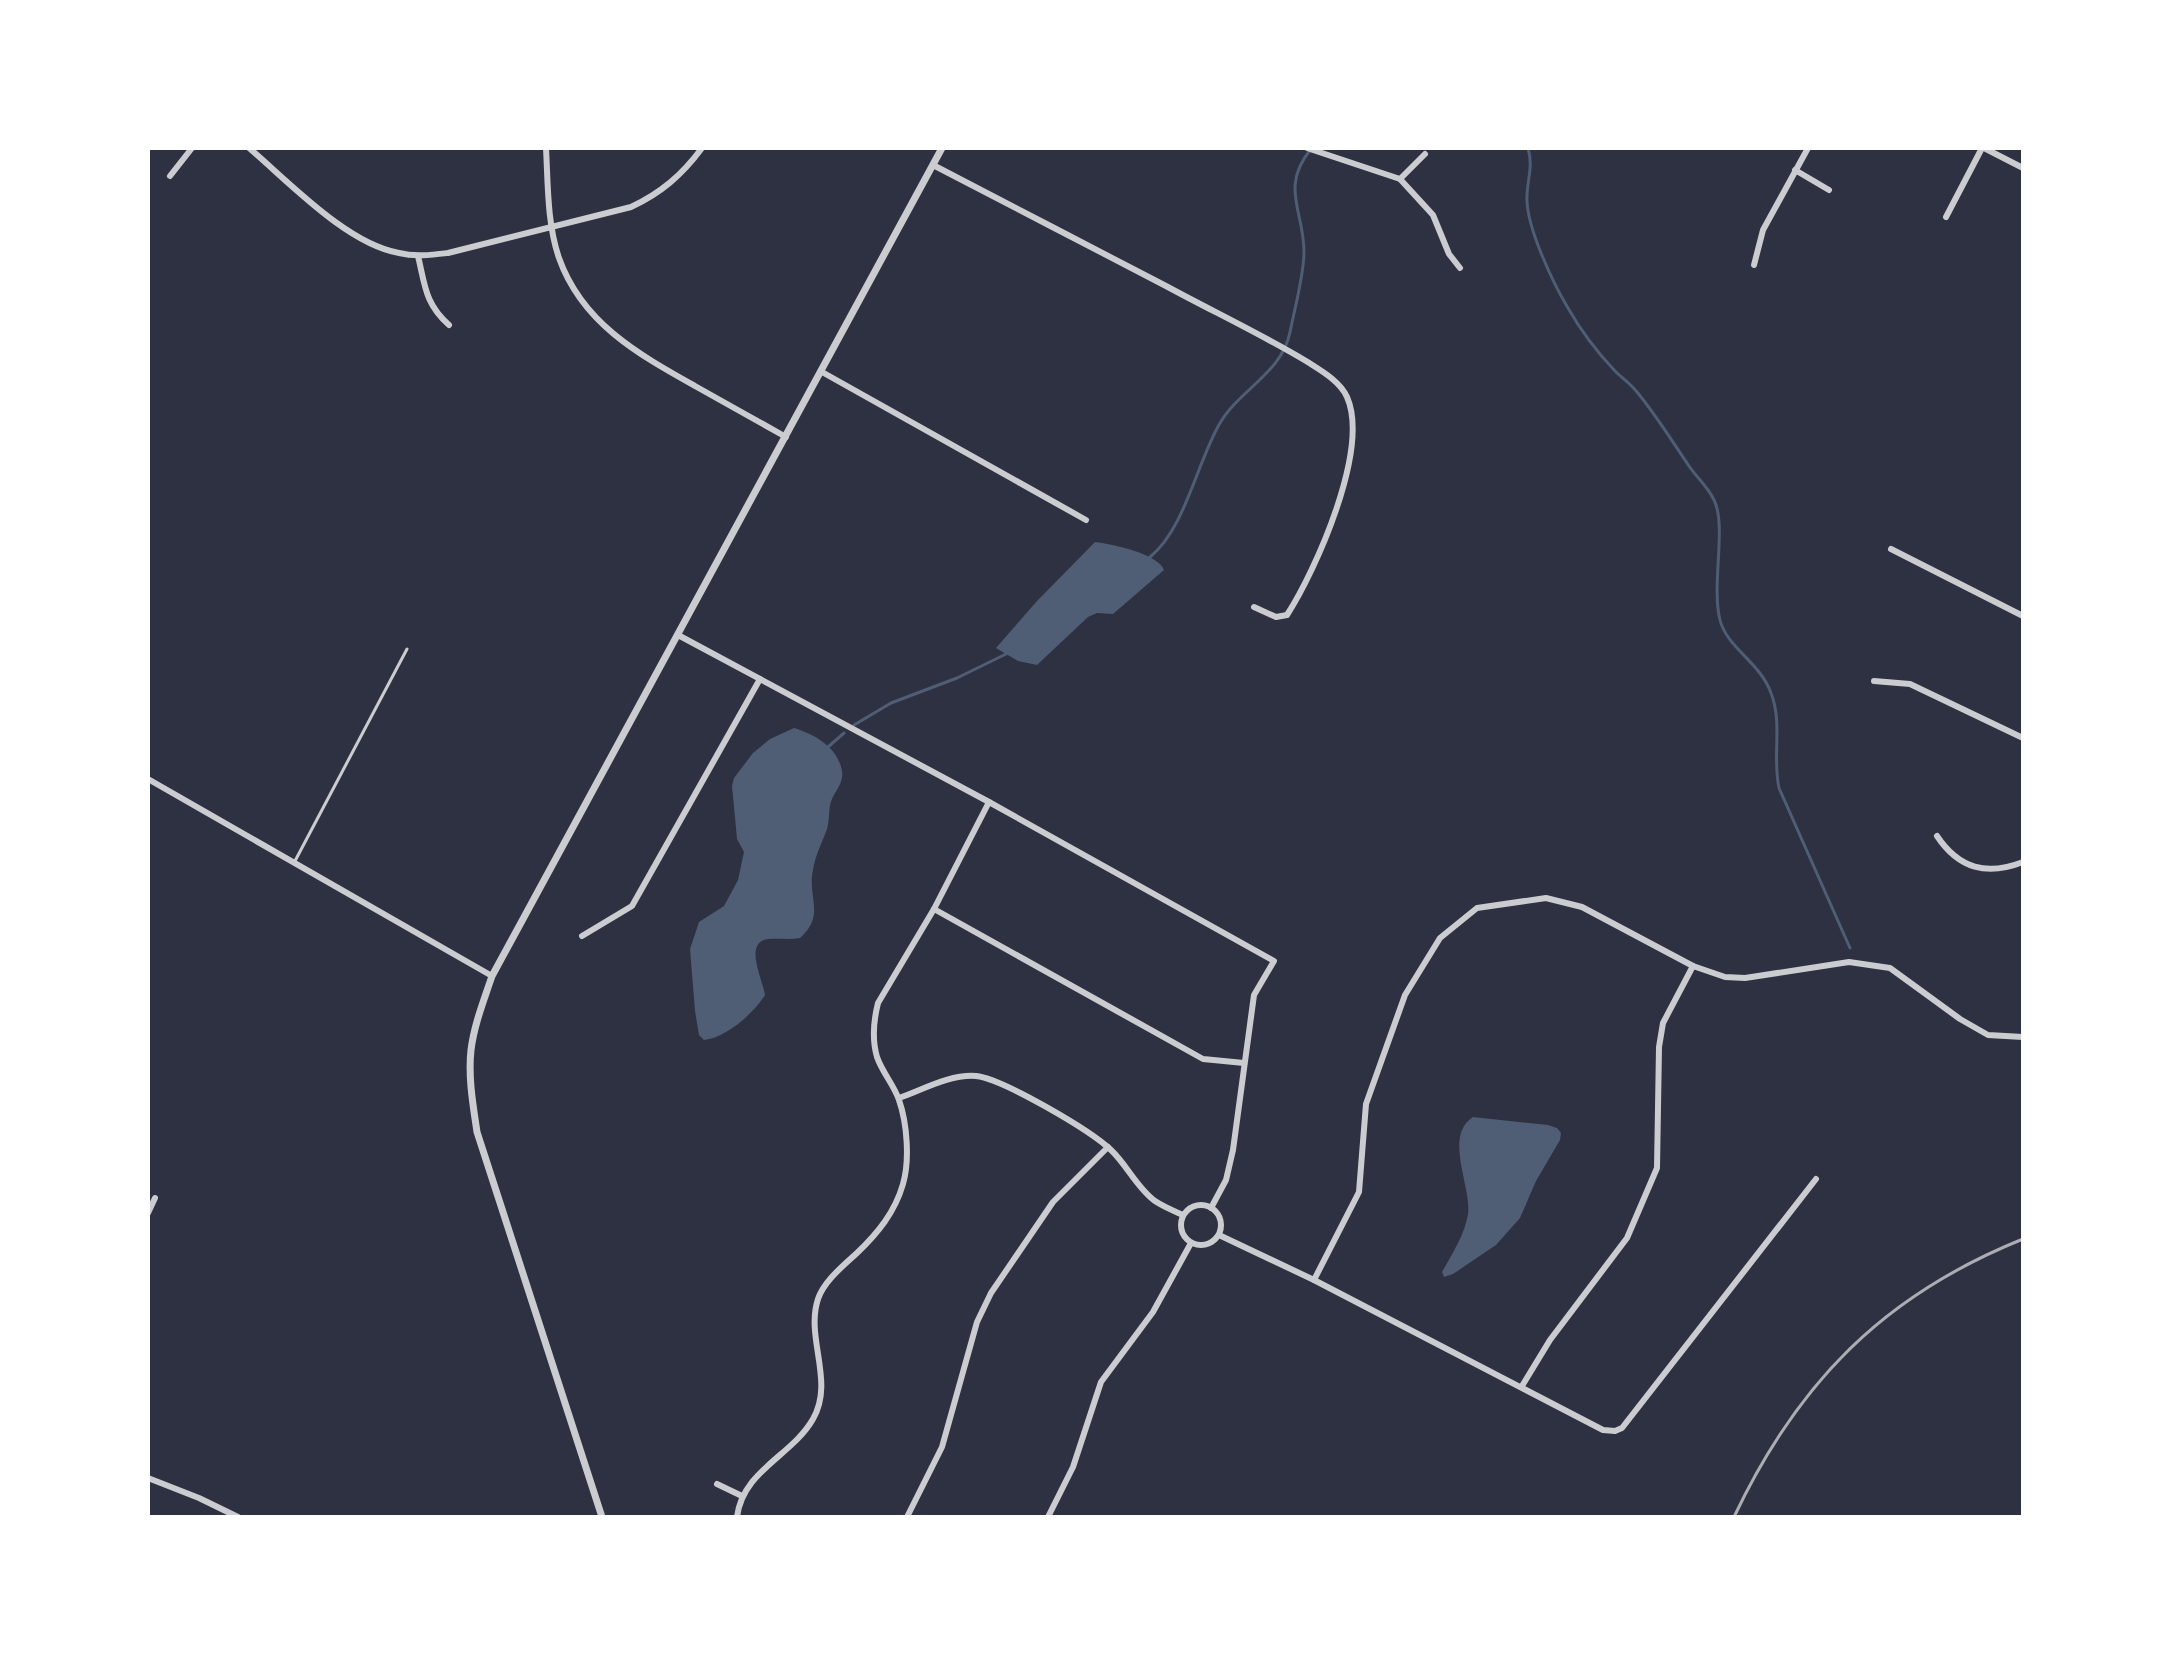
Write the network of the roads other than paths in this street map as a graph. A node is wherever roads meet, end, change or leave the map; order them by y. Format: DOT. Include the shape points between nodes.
graph roads {
  1 [pos="192,148"];
  2 [pos="249,148"];
  3 [pos="546,148"];
  4 [pos="702,148"];
  5 [pos="942,148"];
  6 [pos="1307,148"];
  7 [pos="1808,148"];
  8 [pos="1983,148"];
  9 [pos="1425,154"];
  10 [pos="933,165"];
  11 [pos="2023,167"];
  12 [pos="1795,170"];
  13 [pos="170,176"];
  14 [pos="1400,179"];
  15 [pos="1829,190"];
  16 [pos="1946,217"];
  17 [pos="551,228"];
  18 [pos="418,256"];
  19 [pos="1754,265"];
  20 [pos="1460,268"];
  21 [pos="449,325"];
  22 [pos="822,372"];
  23 [pos="786,437"];
  24 [pos="1086,520"];
  25 [pos="1891,549"];
  26 [pos="1254,607"];
  27 [pos="2023,616"];
  28 [pos="678,635"];
  29 [pos="407,649"];
  30 [pos="760,679"];
  31 [pos="1874,681"];
  32 [pos="2023,738"];
  33 [pos="148,779"];
  34 [pos="989,802"];
  35 [pos="1937,836"];
  36 [pos="295,861"];
  37 [pos="2023,862"];
  38 [pos="934,909"];
  39 [pos="582,936"];
  40 [pos="1693,966"];
  41 [pos="492,976"];
  42 [pos="2023,1037"];
  43 [pos="1244,1063"];
  44 [pos="899,1098"];
  45 [pos="1108,1147"];
  46 [pos="1816,1179"];
  47 [pos="155,1198"];
  48 [pos="1211,1208"];
  49 [pos="148,1213"];
  50 [pos="1183,1215"];
  51 [pos="1219,1235"];
  52 [pos="1191,1243"];
  53 [pos="1314,1280"];
  54 [pos="1522,1386"];
  55 [pos="148,1478"];
  56 [pos="717,1484"];
  57 [pos="742,1496"];
  58 [pos="238,1517"];
  59 [pos="602,1517"];
  60 [pos="737,1517"];
  61 [pos="907,1517"];
  62 [pos="1048,1517"];
  1 -- 13 [label="street"];
  2 -- 18 [label="street" via="351,234 383,249"];
  3 -- 17 [label="street"];
  4 -- 17 [label="street" via="654,196"];
  5 -- 10 [label="street"];
  6 -- 14 [label="street"];
  7 -- 12 [label="street"];
  8 -- 11 [label="street"];
  8 -- 16 [label="street"];
  9 -- 14 [label="street"];
  10 -- 22 [label="street"];
  10 -- 26 [label="street" via="1305,361 1347,396 1351,432 1346,477 1325,540 1287,615 1276,617"];
  12 -- 15 [label="street"];
  12 -- 19 [label="street" via="1763,230"];
  14 -- 20 [label="street" via="1433,215"];
  17 -- 18 [label="street"];
  17 -- 23 [label="street" via="573,288 611,334"];
  18 -- 21 [label="street" via="428,301"];
  22 -- 23 [label="street"];
  22 -- 24 [label="street"];
  23 -- 28 [label="street"];
  25 -- 27 [label="street"];
  28 -- 30 [label="street"];
  28 -- 41 [label="street"];
  29 -- 36 [label="lane"];
  30 -- 34 [label="street"];
  30 -- 39 [label="street" via="632,906"];
  31 -- 32 [label="street" via="1910,684"];
  33 -- 36 [label="street"];
  34 -- 38 [label="street"];
  34 -- 43 [label="street" via="1274,961 1254,995"];
  35 -- 37 [label="street" via="1950,856 1977,868 2005,869"];
  36 -- 41 [label="street"];
  38 -- 43 [label="street" via="1203,1059"];
  38 -- 44 [label="street" via="874,1018 877,1055"];
  40 -- 42 [label="street" via="1745,978 1849,962 1890,968 1988,1035"];
  40 -- 53 [label="street" via="1582,907 1546,898 1477,908 1440,938 1405,995 1366,1104 1359,1192"];
  40 -- 54 [label="street" via="1663,1023 1657,1168 1627,1238"];
  41 -- 59 [label="street" via="471,1052 477,1132"];
  43 -- 48 [label="street" via="1233,1150 1226,1180"];
  44 -- 45 [label="street" via="976,1076 999,1082"];
  44 -- 57 [label="street" via="907,1129 901,1191 884,1224 831,1278 818,1299 815,1326 822,1391 815,1415"];
  45 -- 50 [label="street" via="1145,1192"];
  45 -- 61 [label="street" via="1053,1202 991,1293 977,1322 942,1447"];
  46 -- 54 [label="street" via="1622,1428 1603,1430"];
  47 -- 49 [label="street"];
  48 -- 50 [label="street" via="1193,1206"];
  48 -- 51 [label="street" via="1221,1220"];
  50 -- 52 [label="street" via="1182,1234"];
  51 -- 52 [label="street" via="1207,1245"];
  51 -- 53 [label="street"];
  52 -- 62 [label="street" via="1153,1312 1101,1382 1076,1458"];
  53 -- 54 [label="street"];
  55 -- 58 [label="street"];
  56 -- 57 [label="street"];
  57 -- 60 [label="street"];
}
